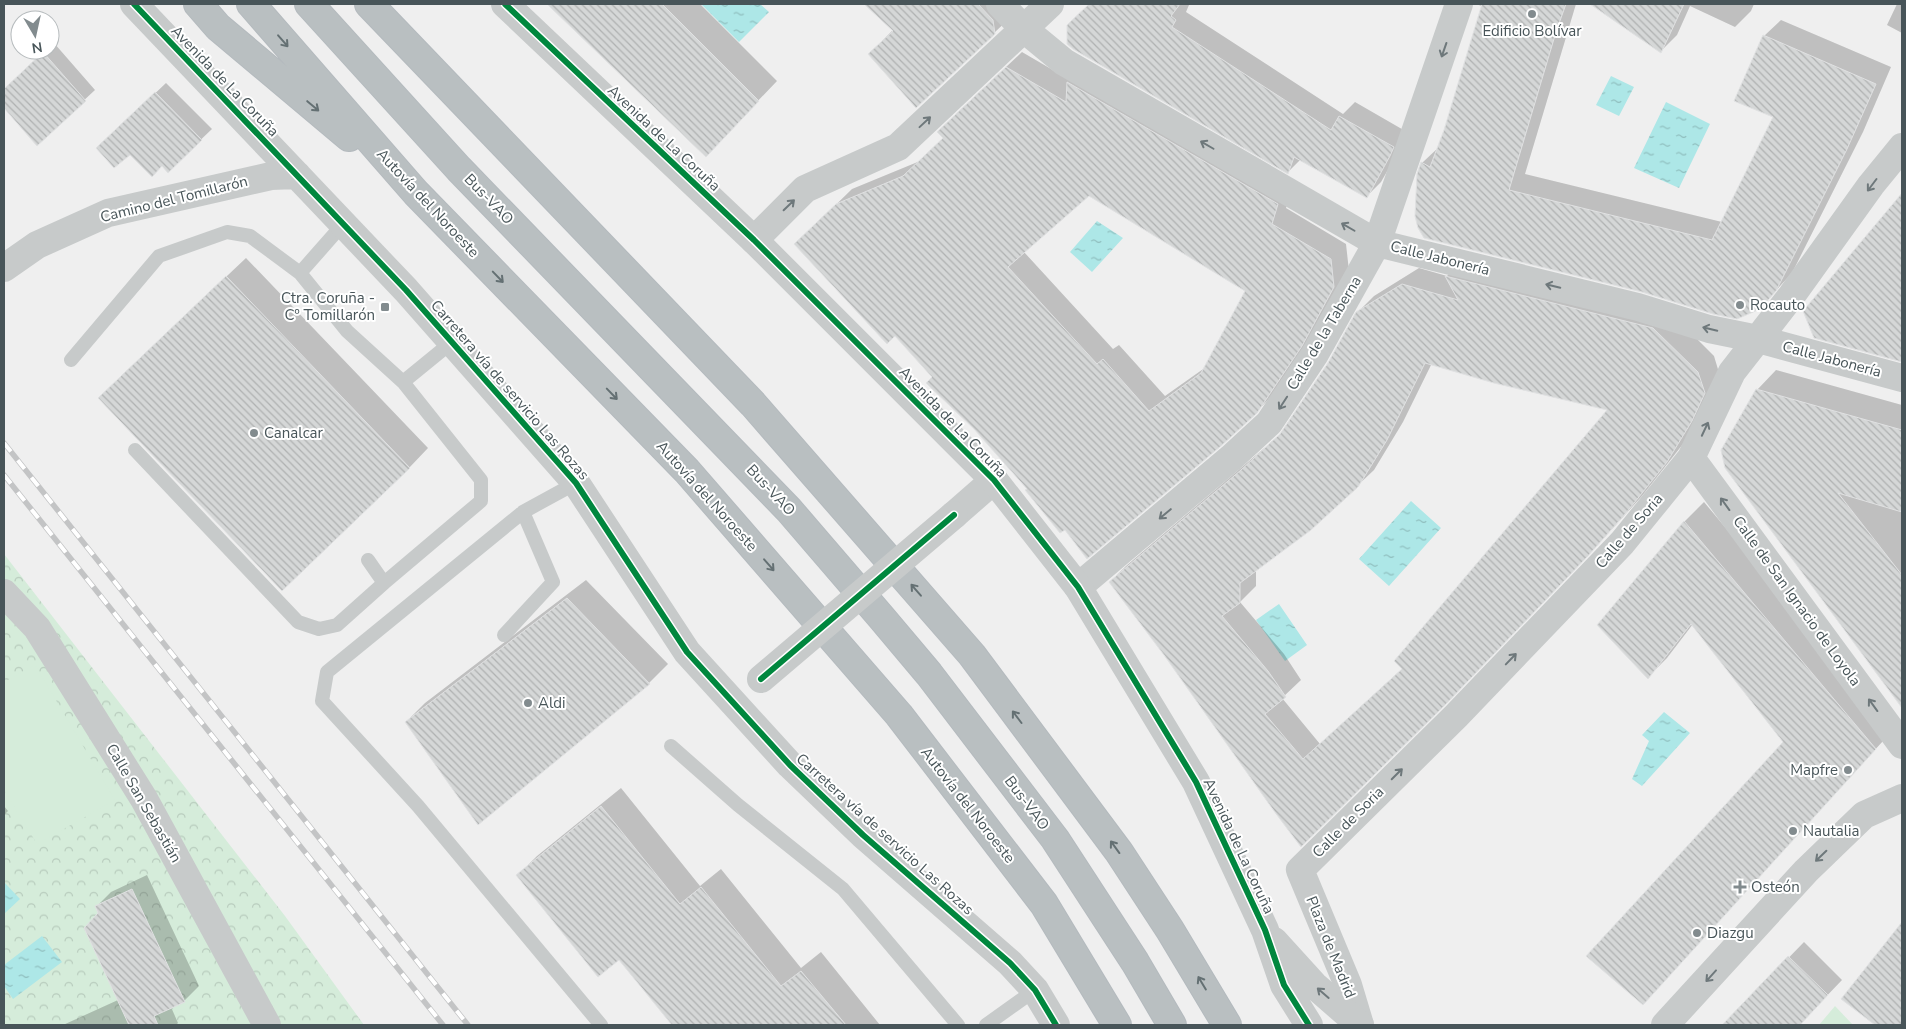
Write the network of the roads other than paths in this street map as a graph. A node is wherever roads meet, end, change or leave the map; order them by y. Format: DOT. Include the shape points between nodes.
graph roads {
  1 [pos="134,4"];
  2 [pos="198,4"];
  3 [pos="251,4"];
  4 [pos="309,4"];
  5 [pos="369,4"];
  6 [pos="504,4"];
  7 [pos="1000,4"];
  8 [pos="1050,4"];
  9 [pos="1460,4"];
  10 [pos="1024,29"];
  11 [pos="1902,147"];
  12 [pos="297,175"];
  13 [pos="416,193"];
  14 [pos="344,223"];
  15 [pos="754,240"];
  16 [pos="1377,243"];
  17 [pos="4,268"];
  18 [pos="300,273"];
  19 [pos="1758,339"];
  20 [pos="452,342"];
  21 [pos="71,360"];
  22 [pos="1902,378"];
  23 [pos="403,382"];
  24 [pos="135,450"];
  25 [pos="1691,458"];
  26 [pos="994,480"];
  27 [pos="576,483"];
  28 [pos="523,512"];
  29 [pos="368,560"];
  30 [pos="384,583"];
  31 [pos="1078,587"];
  32 [pos="4,593"];
  33 [pos="504,635"];
  34 [pos="732,701"];
  35 [pos="1902,744"];
  36 [pos="672,746"];
  37 [pos="1902,798"];
  38 [pos="1300,870"];
  39 [pos="1265,930"];
  40 [pos="1035,990"];
  41 [pos="267,1025"];
  42 [pos="601,1025"];
  43 [pos="958,1025"];
  44 [pos="986,1025"];
  45 [pos="1056,1025"];
  46 [pos="1117,1025"];
  47 [pos="1172,1025"];
  48 [pos="1228,1025"];
  49 [pos="1309,1025"];
  50 [pos="1360,1025"];
  51 [pos="1666,1025"];
  1 -- 12 [label="street, Avenida de La Coruña"];
  2 -- 13 [label="highway, one-way" via="218,27"];
  3 -- 13 [label="highway, Autovía del Noroeste, one-way"];
  4 -- 47 [label="highway, Bus-VAO" via="466,176 790,510 881,617 929,674 1055,839"];
  48 -- 5 [label="highway, one-way" via="1118,852 972,655 753,404"];
  6 -- 15 [label="street, Avenida de La Coruña"];
  7 -- 10 [label="street, Calle Jabonería"];
  8 -- 10 [label="street"];
  9 -- 16 [label="street, Calle de la Taberna, one-way"];
  15 -- 10 [label="street, one-way" via="805,189 898,148"];
  16 -- 10 [label="street, Calle Jabonería, one-way" via="1064,62"];
  11 -- 19 [label="street, Calle de Soria, one-way"];
  12 -- 14 [label="street, Carretera vía de servicio Las Rozas"];
  12 -- 17 [label="street, Camino del Tomillarón" via="271,176 108,213 37,245"];
  13 -- 46 [label="highway, Autovía del Noroeste, one-way" via="687,471 900,715 1044,904"];
  14 -- 18 [label="lane"];
  14 -- 20 [label="street, Carretera vía de servicio Las Rozas"];
  15 -- 26 [label="street, Avenida de La Coruña"];
  19 -- 16 [label="street, Calle Jabonería, one-way"];
  16 -- 31 [label="street, Calle de la Taberna, one-way" via="1315,354 1269,423"];
  18 -- 21 [label="lane" via="250,236 228,232 159,256"];
  18 -- 23 [label="lane" via="347,331"];
  19 -- 22 [label="street, Calle Jabonería"];
  25 -- 19 [label="street, Calle de Soria, one-way" via="1732,372"];
  20 -- 23 [label="lane"];
  20 -- 27 [label="street, Carretera vía de servicio Las Rozas"];
  23 -- 30 [label="lane" via="481,480 481,501"];
  24 -- 30 [label="lane" via="298,622 319,629 337,625"];
  35 -- 25 [label="street, Calle de San Ignacio de Loyola, one-way"];
  38 -- 25 [label="street, Calle de Soria, one-way" via="1456,716 1622,544"];
  26 -- 31 [label="street, Avenida de La Coruña"];
  26 -- 34 [label="street, bridge" via="762,679"];
  27 -- 28 [label="lane"];
  27 -- 34 [label="street, Carretera vía de servicio Las Rozas" via="687,652"];
  28 -- 33 [label="lane" via="553,582"];
  28 -- 42 [label="lane" via="328,672 322,701 418,806"];
  29 -- 30 [label="lane"];
  31 -- 39 [label="street, Avenida de La Coruña" via="1196,782"];
  32 -- 41 [label="street, Calle San Sebastián" via="37,628 144,800"];
  34 -- 40 [label="street, Carretera vía de servicio Las Rozas" via="790,765 863,835 1010,963"];
  36 -- 43 [label="lane" via="738,805 843,889"];
  37 -- 51 [label="street, one-way" via="1864,815 1806,871"];
  38 -- 50 [label="street, Plaza de Madrid" via="1348,985"];
  39 -- 49 [label="street, Avenida de La Coruña" via="1284,985"];
  50 -- 39 [label="street, Avenida de La Coruña, one-way" via="1314,986"];
  40 -- 44 [label="lane"];
  40 -- 45 [label="street, Carretera vía de servicio Las Rozas"];
}
